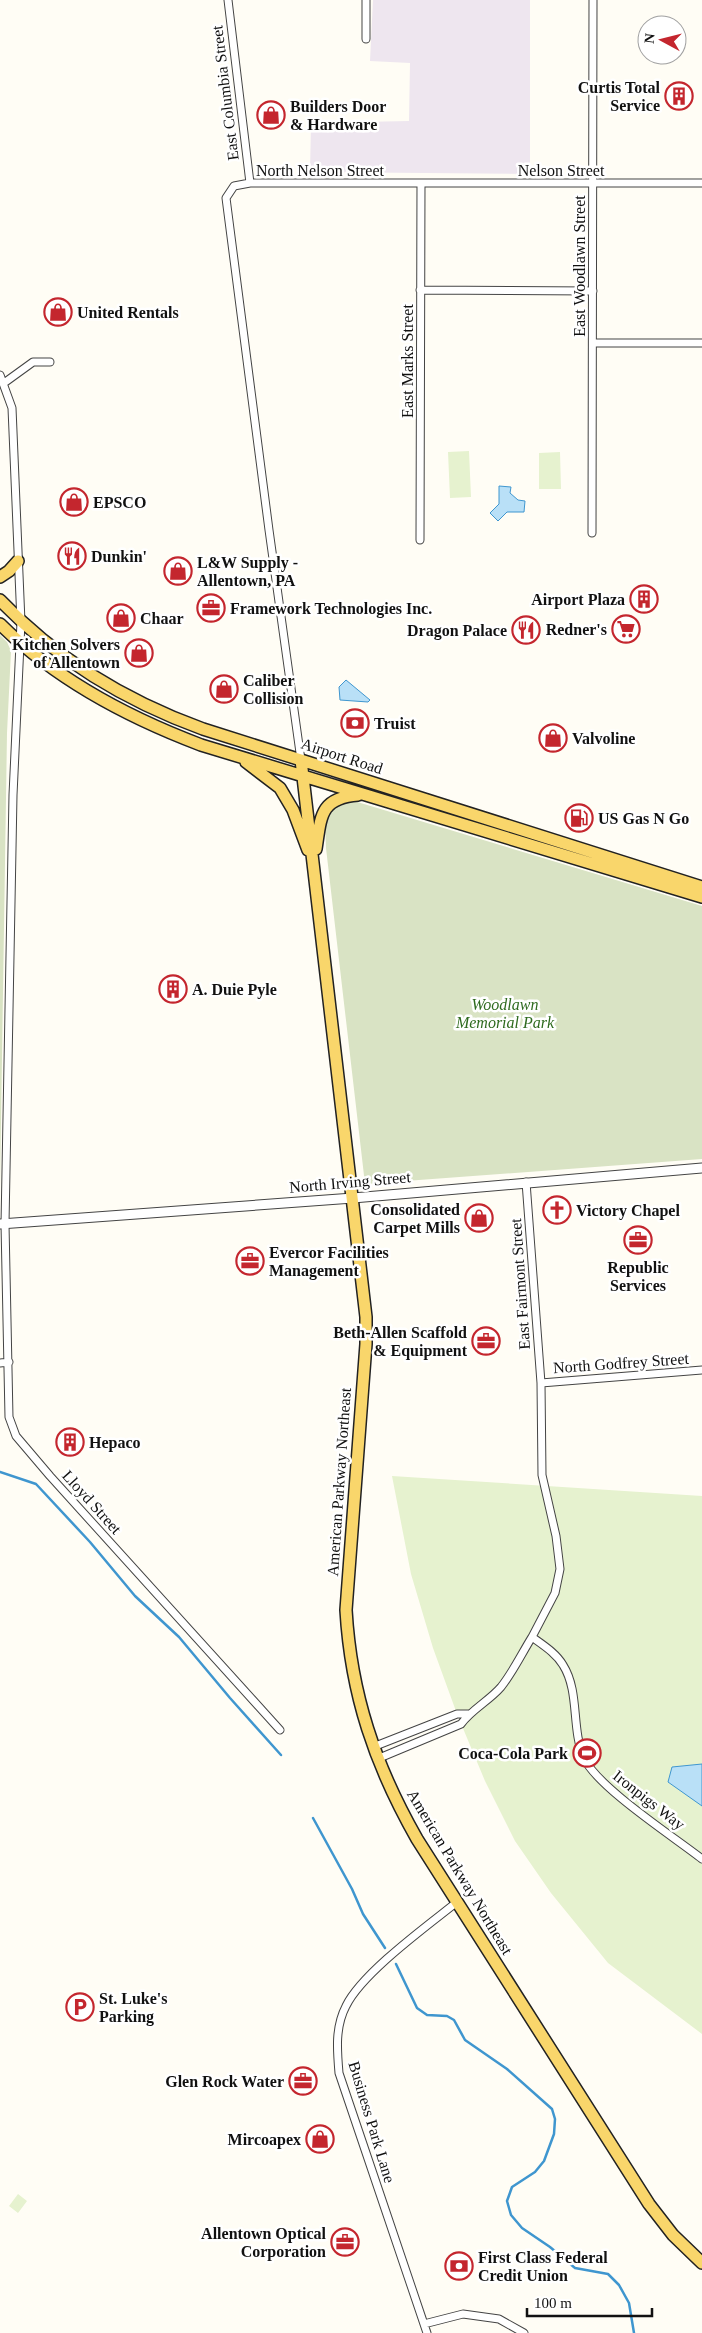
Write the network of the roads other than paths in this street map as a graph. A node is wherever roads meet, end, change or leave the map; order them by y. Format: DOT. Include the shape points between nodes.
graph roads {
  1 [pos="228,0"];
  2 [pos="366,0"];
  3 [pos="593,0"];
  4 [pos="366,40"];
  5 [pos="250,183"];
  6 [pos="420,183"];
  7 [pos="593,183"];
  8 [pos="702,183"];
  9 [pos="420,290"];
  10 [pos="593,292"];
  11 [pos="593,343"];
  12 [pos="702,343"];
  13 [pos="50,362"];
  14 [pos="0,375"];
  15 [pos="4,383"];
  16 [pos="592,533"];
  17 [pos="420,540"];
  18 [pos="18,561"];
  19 [pos="0,577"];
  20 [pos="0,600"];
  21 [pos="21,622"];
  22 [pos="0,624"];
  23 [pos="20,644"];
  24 [pos="237,756"];
  25 [pos="301,760"];
  26 [pos="303,775"];
  27 [pos="365,794"];
  28 [pos="314,866"];
  29 [pos="702,887"];
  30 [pos="702,897"];
  31 [pos="702,1168"];
  32 [pos="526,1182"];
  33 [pos="353,1198"];
  34 [pos="3,1224"];
  35 [pos="0,1362"];
  36 [pos="9,1362"];
  37 [pos="702,1370"];
  38 [pos="542,1383"];
  39 [pos="532,1637"];
  40 [pos="468,1714"];
  41 [pos="280,1730"];
  42 [pos="373,1747"];
  43 [pos="378,1759"];
  44 [pos="702,1859"];
  45 [pos="457,1902"];
  46 [pos="702,2264"];
  47 [pos="424,2324"];
  48 [pos="428,2333"];
  49 [pos="524,2333"];
  1 -- 5 [label="street, East Columbia Street"];
  2 -- 4 [label="street"];
  3 -- 7 [label="street, East Woodlawn Street"];
  5 -- 6 [label="street, North Nelson Street"];
  5 -- 25 [label="street, North Nelson Street" via="234,186 226,198"];
  6 -- 7 [label="street, Nelson Street"];
  6 -- 9 [label="street, East Marks Street"];
  7 -- 8 [label="street, Nelson Street"];
  7 -- 10 [label="street, East Woodlawn Street"];
  9 -- 10 [label="street"];
  9 -- 17 [label="street, East Marks Street"];
  10 -- 11 [label="street, East Woodlawn Street"];
  11 -- 12 [label="street"];
  11 -- 16 [label="street, East Woodlawn Street"];
  13 -- 15 [label="street" via="33,362"];
  14 -- 15 [label="street, Lloyd Street"];
  15 -- 18 [label="street, Lloyd Street" via="12,408"];
  18 -- 19 [label="main road"];
  18 -- 21 [label="street, Lloyd Street"];
  20 -- 21 [label="main road, Airport Road"];
  21 -- 23 [label="street, Lloyd Street"];
  21 -- 25 [label="main road, Airport Road" via="68,660 131,698 203,729"];
  22 -- 23 [label="main road, Airport Road"];
  23 -- 24 [label="main road, Airport Road" via="116,709 152,727"];
  23 -- 34 [label="street, Lloyd Street" via="13,795"];
  24 -- 26 [label="main road, Airport Road"];
  24 -- 28 [label="main road" via="280,788 293,810"];
  25 -- 26 [label="main road"];
  25 -- 29 [label="main road, Airport Road"];
  26 -- 27 [label="main road, Airport Road"];
  26 -- 28 [label="main road"];
  27 -- 28 [label="main road" via="336,798 325,809 320,819"];
  27 -- 30 [label="main road, Airport Road"];
  28 -- 33 [label="main road, American Parkway Northeast"];
  31 -- 32 [label="street, North Irving Street"];
  32 -- 33 [label="street, North Irving Street"];
  32 -- 38 [label="street, East Fairmont Street"];
  33 -- 34 [label="street, North Irving Street"];
  33 -- 42 [label="main road, American Parkway Northeast" via="365,1292 366,1344 346,1610 353,1680"];
  34 -- 36 [label="street, Lloyd Street"];
  35 -- 36 [label="street"];
  36 -- 41 [label="street, Lloyd Street" via="9,1417 16,1436"];
  37 -- 38 [label="street, North Godfrey Street"];
  38 -- 39 [label="street, East Fairmont Street" via="542,1475 560,1569 555,1593"];
  39 -- 40 [label="street" via="502,1685"];
  39 -- 44 [label="street, Ironpigs Way" via="564,1666 571,1686 578,1742 592,1772"];
  40 -- 42 [label="street" via="456,1714"];
  40 -- 43 [label="street" via="461,1724"];
  42 -- 43 [label="main road, American Parkway Northeast"];
  43 -- 45 [label="main road, American Parkway Northeast" via="401,1811"];
  45 -- 46 [label="main road, American Parkway Northeast" via="649,2204 673,2235"];
  45 -- 47 [label="street, Business Park Lane" via="395,1953 353,1994 345,2007 336,2039 339,2073"];
  47 -- 48 [label="street, Business Park Lane"];
  47 -- 49 [label="street" via="463,2314 499,2319"];
}
